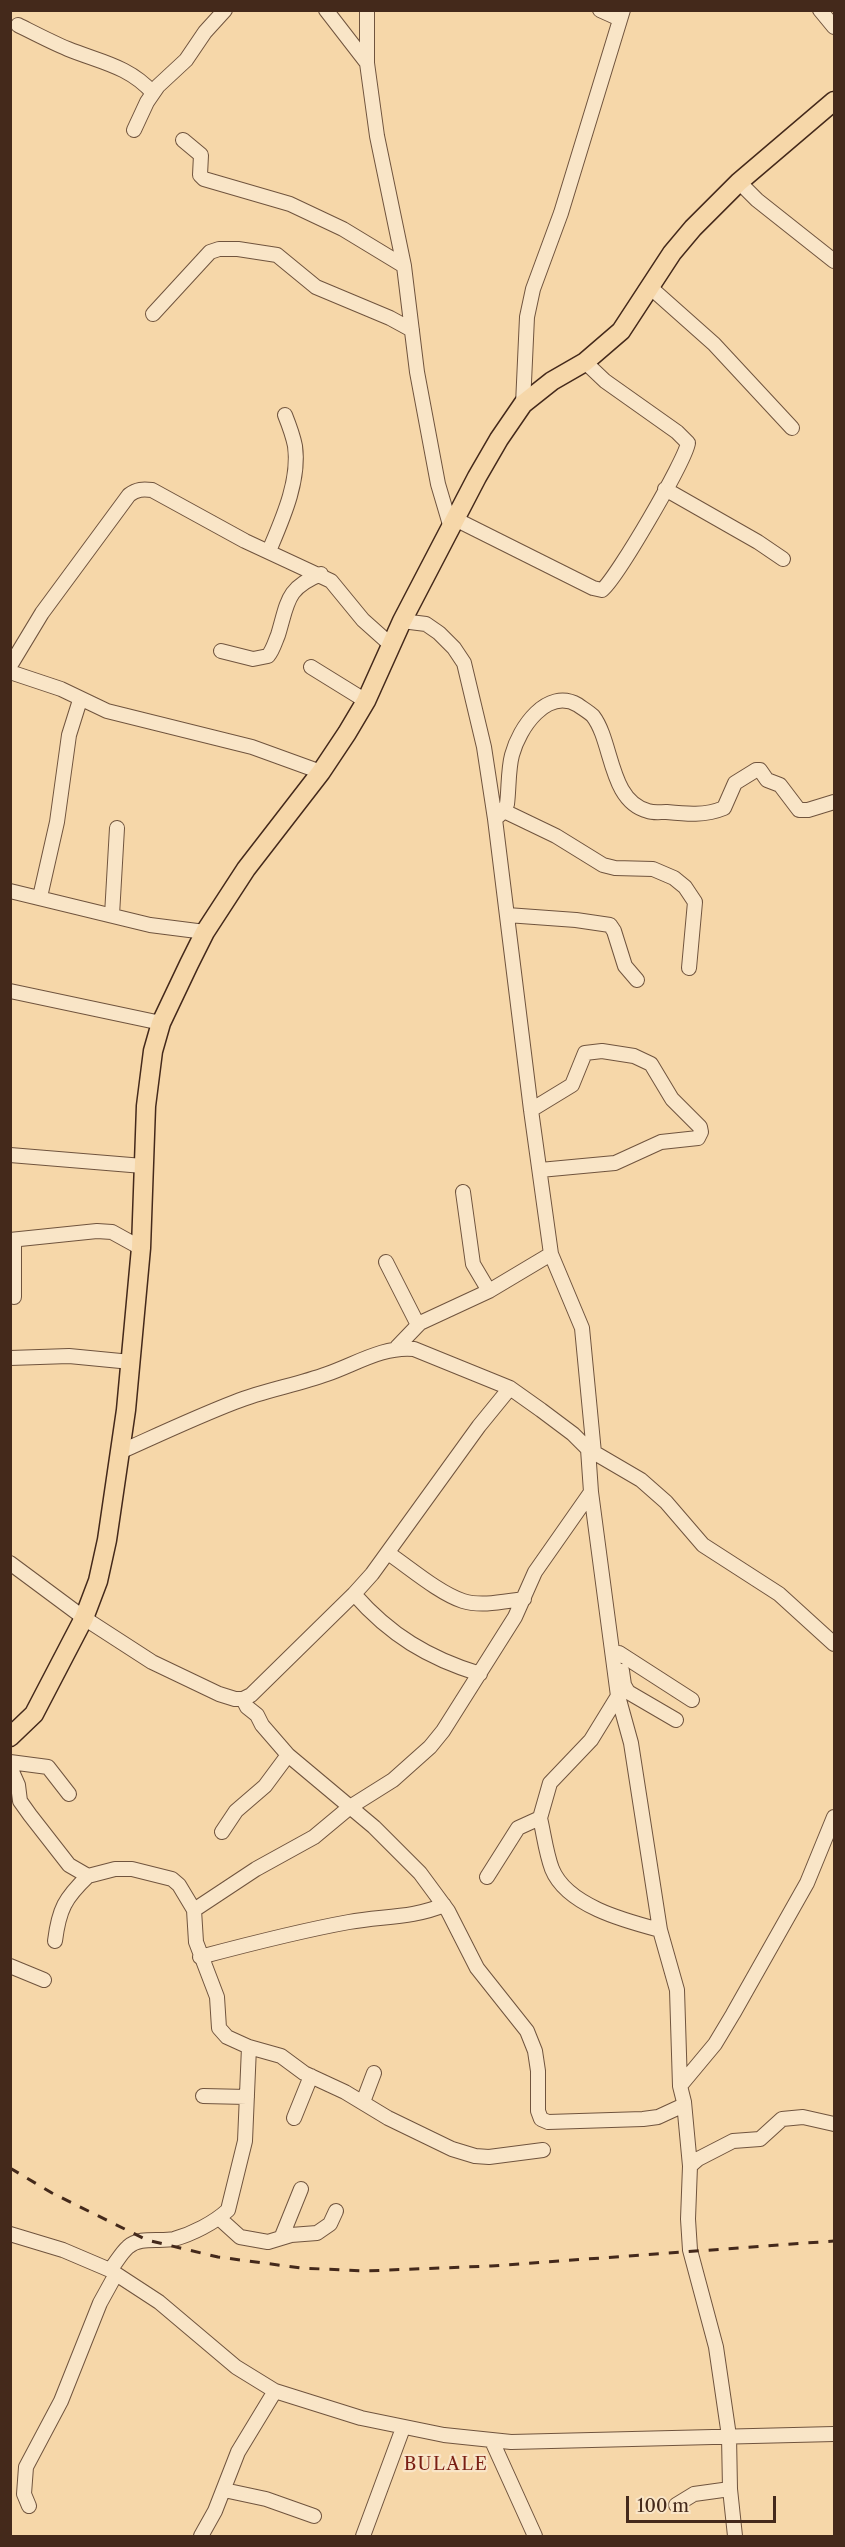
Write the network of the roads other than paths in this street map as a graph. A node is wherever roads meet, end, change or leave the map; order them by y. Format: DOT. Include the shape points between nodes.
graph roads {
  1 [pos="225,10"];
  2 [pos="326,10"];
  3 [pos="367,10"];
  4 [pos="600,10"];
  5 [pos="820,10"];
  6 [pos="621,15"];
  7 [pos="18,25"];
  8 [pos="834,27"];
  9 [pos="367,63"];
  10 [pos="153,93"];
  11 [pos="834,101"];
  12 [pos="134,130"];
  13 [pos="183,140"];
  14 [pos="739,182"];
  15 [pos="834,261"];
  16 [pos="404,266"];
  17 [pos="651,288"];
  18 [pos="153,314"];
  19 [pos="412,330"];
  20 [pos="585,362"];
  21 [pos="523,404"];
  22 [pos="285,415"];
  23 [pos="792,428"];
  24 [pos="665,489"];
  25 [pos="453,523"];
  26 [pos="269,551"];
  27 [pos="783,559"];
  28 [pos="321,574"];
  29 [pos="402,621"];
  30 [pos="392,645"];
  31 [pos="220,651"];
  32 [pos="10,666"];
  33 [pos="311,667"];
  34 [pos="10,672"];
  35 [pos="80,700"];
  36 [pos="366,701"];
  37 [pos="321,772"];
  38 [pos="834,802"];
  39 [pos="500,815"];
  40 [pos="117,828"];
  41 [pos="10,891"];
  42 [pos="40,897"];
  43 [pos="112,915"];
  44 [pos="507,915"];
  45 [pos="205,932"];
  46 [pos="689,968"];
  47 [pos="637,980"];
  48 [pos="10,991"];
  49 [pos="161,1023"];
  50 [pos="531,1110"];
  51 [pos="10,1155"];
  52 [pos="143,1166"];
  53 [pos="540,1170"];
  54 [pos="463,1192"];
  55 [pos="12,1240"];
  56 [pos="141,1248"];
  57 [pos="551,1254"];
  58 [pos="386,1262"];
  59 [pos="489,1291"];
  60 [pos="14,1297"];
  61 [pos="418,1325"];
  62 [pos="398,1347"];
  63 [pos="10,1358"];
  64 [pos="130,1362"];
  65 [pos="510,1388"];
  66 [pos="591,1451"];
  67 [pos="120,1452"];
  68 [pos="591,1492"];
  69 [pos="388,1552"];
  70 [pos="10,1563"];
  71 [pos="354,1594"];
  72 [pos="524,1599"];
  73 [pos="84,1618"];
  74 [pos="609,1627"];
  75 [pos="834,1644"];
  76 [pos="620,1653"];
  77 [pos="480,1674"];
  78 [pos="618,1696"];
  79 [pos="243,1699"];
  80 [pos="692,1700"];
  81 [pos="676,1720"];
  82 [pos="10,1737"];
  83 [pos="288,1755"];
  84 [pos="10,1762"];
  85 [pos="10,1767"];
  86 [pos="69,1794"];
  87 [pos="350,1807"];
  88 [pos="834,1817"];
  89 [pos="540,1818"];
  90 [pos="222,1832"];
  91 [pos="88,1876"];
  92 [pos="487,1876"];
  93 [pos="444,1905"];
  94 [pos="194,1910"];
  95 [pos="660,1930"];
  96 [pos="54,1941"];
  97 [pos="200,1957"];
  98 [pos="10,1966"];
  99 [pos="44,1980"];
  100 [pos="249,2047"];
  101 [pos="374,2073"];
  102 [pos="311,2076"];
  103 [pos="680,2086"];
  104 [pos="203,2096"];
  105 [pos="248,2097"];
  106 [pos="363,2102"];
  107 [pos="684,2105"];
  108 [pos="294,2118"];
  109 [pos="834,2124"];
  110 [pos="543,2150"];
  111 [pos="690,2166"];
  112 [pos="301,2189"];
  113 [pos="336,2211"];
  114 [pos="219,2218"];
  115 [pos="11,2236"];
  116 [pos="282,2236"];
  117 [pos="113,2272"];
  118 [pos="275,2391"];
  119 [pos="403,2428"];
  120 [pos="834,2434"];
  121 [pos="729,2436"];
  122 [pos="492,2441"];
  123 [pos="730,2489"];
  124 [pos="224,2490"];
  125 [pos="676,2505"];
  126 [pos="29,2506"];
  127 [pos="314,2516"];
  128 [pos="201,2536"];
  129 [pos="363,2536"];
  130 [pos="535,2536"];
  131 [pos="735,2536"];
  1 -- 10 [label="street" via="186,60"];
  2 -- 9 [label="street"];
  3 -- 9 [label="street"];
  4 -- 6 [label="street"];
  5 -- 8 [label="street"];
  6 -- 21 [label="street" via="568,191 533,290 527,316"];
  7 -- 10 [label="street" via="124,70 141,79"];
  9 -- 16 [label="street" via="377,136"];
  10 -- 12 [label="street"];
  11 -- 14 [label="main road"];
  13 -- 16 [label="street" via="201,155 200,175 204,179 290,204 343,229"];
  14 -- 15 [label="street"];
  14 -- 17 [label="main road" via="672,253"];
  16 -- 19 [label="street"];
  17 -- 20 [label="main road" via="621,331"];
  17 -- 23 [label="street" via="714,344"];
  18 -- 19 [label="street" via="210,252 238,249 277,255 316,287"];
  19 -- 25 [label="street" via="438,484"];
  20 -- 21 [label="main road"];
  20 -- 24 [label="street" via="605,381 686,438 687,448"];
  21 -- 25 [label="main road"];
  22 -- 26 [label="street" via="296,460 287,504"];
  24 -- 25 [label="street" via="625,559 602,590"];
  24 -- 27 [label="street"];
  25 -- 29 [label="main road"];
  26 -- 28 [label="street"];
  26 -- 32 [label="street" via="152,490 136,490 57,592"];
  28 -- 30 [label="street"];
  28 -- 31 [label="street" via="295,588 268,656 253,659"];
  29 -- 30 [label="main road"];
  29 -- 39 [label="street" via="426,624 440,633 464,663"];
  30 -- 36 [label="main road"];
  33 -- 36 [label="street"];
  34 -- 35 [label="street" via="61,689"];
  35 -- 37 [label="street" via="137,719 252,747"];
  35 -- 42 [label="street" via="69,735 57,822"];
  36 -- 37 [label="main road"];
  37 -- 45 [label="main road" via="246,869"];
  38 -- 39 [label="street" via="799,810 780,785 756,770 735,783 724,808 716,812 648,812 633,803 619,785 592,716 581,706 562,699 536,712 519,737 511,756 507,804"];
  39 -- 44 [label="street"];
  39 -- 46 [label="street" via="556,836 603,865 653,869 674,878 695,902"];
  40 -- 43 [label="street"];
  41 -- 42 [label="street"];
  42 -- 43 [label="street"];
  43 -- 45 [label="street" via="150,925"];
  44 -- 47 [label="street" via="610,926 625,966"];
  44 -- 50 [label="street"];
  45 -- 49 [label="main road"];
  48 -- 49 [label="street"];
  49 -- 52 [label="main road" via="146,1106"];
  50 -- 53 [label="street"];
  50 -- 53 [label="street" via="572,1085 585,1053 602,1051 634,1056 651,1064 672,1099 701,1132 698,1138 661,1142 615,1163"];
  51 -- 52 [label="street"];
  52 -- 56 [label="main road"];
  53 -- 57 [label="street"];
  54 -- 59 [label="street" via="473,1264"];
  55 -- 56 [label="street" via="97,1231 112,1232"];
  55 -- 60 [label="street"];
  56 -- 64 [label="main road"];
  57 -- 59 [label="street"];
  57 -- 66 [label="street" via="582,1328"];
  58 -- 61 [label="street"];
  59 -- 61 [label="street"];
  61 -- 62 [label="street"];
  62 -- 65 [label="street" via="414,1349"];
  62 -- 67 [label="street" via="236,1402"];
  63 -- 64 [label="street" via="69,1356"];
  64 -- 67 [label="main road"];
  65 -- 66 [label="street"];
  65 -- 69 [label="street"];
  66 -- 68 [label="street"];
  66 -- 75 [label="street" via="641,1480 703,1545 779,1594"];
  67 -- 73 [label="main road" via="107,1540"];
  68 -- 72 [label="street" via="535,1572"];
  68 -- 74 [label="street"];
  69 -- 71 [label="street"];
  69 -- 72 [label="street" via="463,1601"];
  70 -- 73 [label="street"];
  71 -- 77 [label="street" via="411,1645"];
  71 -- 79 [label="street"];
  72 -- 77 [label="street"];
  73 -- 79 [label="street" via="152,1662 219,1694"];
  73 -- 82 [label="main road" via="34,1714"];
  74 -- 76 [label="street" via="614,1631"];
  74 -- 78 [label="street"];
  76 -- 80 [label="street"];
  76 -- 81 [label="street" via="628,1692"];
  77 -- 87 [label="street" via="430,1747 393,1780"];
  78 -- 89 [label="street" via="591,1740 550,1783"];
  78 -- 95 [label="street" via="631,1743"];
  79 -- 83 [label="street"];
  83 -- 87 [label="street"];
  83 -- 90 [label="street" via="265,1786 236,1811"];
  84 -- 86 [label="street" via="48,1767"];
  85 -- 91 [label="street" via="20,1801 30,1815 69,1865"];
  87 -- 93 [label="street" via="420,1873"];
  87 -- 94 [label="street" via="314,1837"];
  88 -- 103 [label="street" via="807,1883 733,2013 715,2044"];
  89 -- 92 [label="street" via="518,1828"];
  89 -- 95 [label="street" via="552,1870 564,1886 605,1913"];
  91 -- 94 [label="street" via="123,1869 164,1876 179,1885"];
  91 -- 96 [label="street" via="68,1895 58,1916"];
  93 -- 97 [label="street" via="409,1916 303,1930"];
  93 -- 107 [label="street" via="477,1968 526,2031 535,2051 541,2119 561,2122 651,2118"];
  94 -- 97 [label="street"];
  95 -- 103 [label="street" via="677,1990"];
  97 -- 100 [label="street" via="217,1997 221,2032"];
  98 -- 99 [label="street"];
  100 -- 102 [label="street" via="281,2056"];
  100 -- 105 [label="street"];
  101 -- 106 [label="street"];
  102 -- 106 [label="street"];
  102 -- 108 [label="street"];
  103 -- 107 [label="street"];
  104 -- 105 [label="street"];
  105 -- 114 [label="street" via="245,2141 234,2192 228,2210"];
  106 -- 110 [label="street" via="452,2150 475,2156"];
  107 -- 111 [label="street"];
  109 -- 111 [label="street" via="803,2117 782,2119 760,2139 733,2141"];
  111 -- 121 [label="street" via="690,2250 716,2347"];
  112 -- 116 [label="street"];
  113 -- 116 [label="street" via="330,2224 317,2233"];
  114 -- 116 [label="street" via="245,2239 268,2242"];
  114 -- 117 [label="street" via="173,2239 134,2243"];
  115 -- 117 [label="street" via="63,2250"];
  117 -- 118 [label="street" via="159,2302 236,2367"];
  117 -- 126 [label="street" via="61,2401 26,2467 24,2494"];
  118 -- 119 [label="street"];
  118 -- 124 [label="street" via="238,2452"];
  119 -- 122 [label="street"];
  119 -- 129 [label="street"];
  120 -- 121 [label="street"];
  121 -- 122 [label="street"];
  121 -- 123 [label="street"];
  122 -- 130 [label="street"];
  123 -- 125 [label="street" via="694,2494"];
  123 -- 131 [label="street"];
  124 -- 127 [label="street" via="266,2499"];
  124 -- 128 [label="street"];
}
